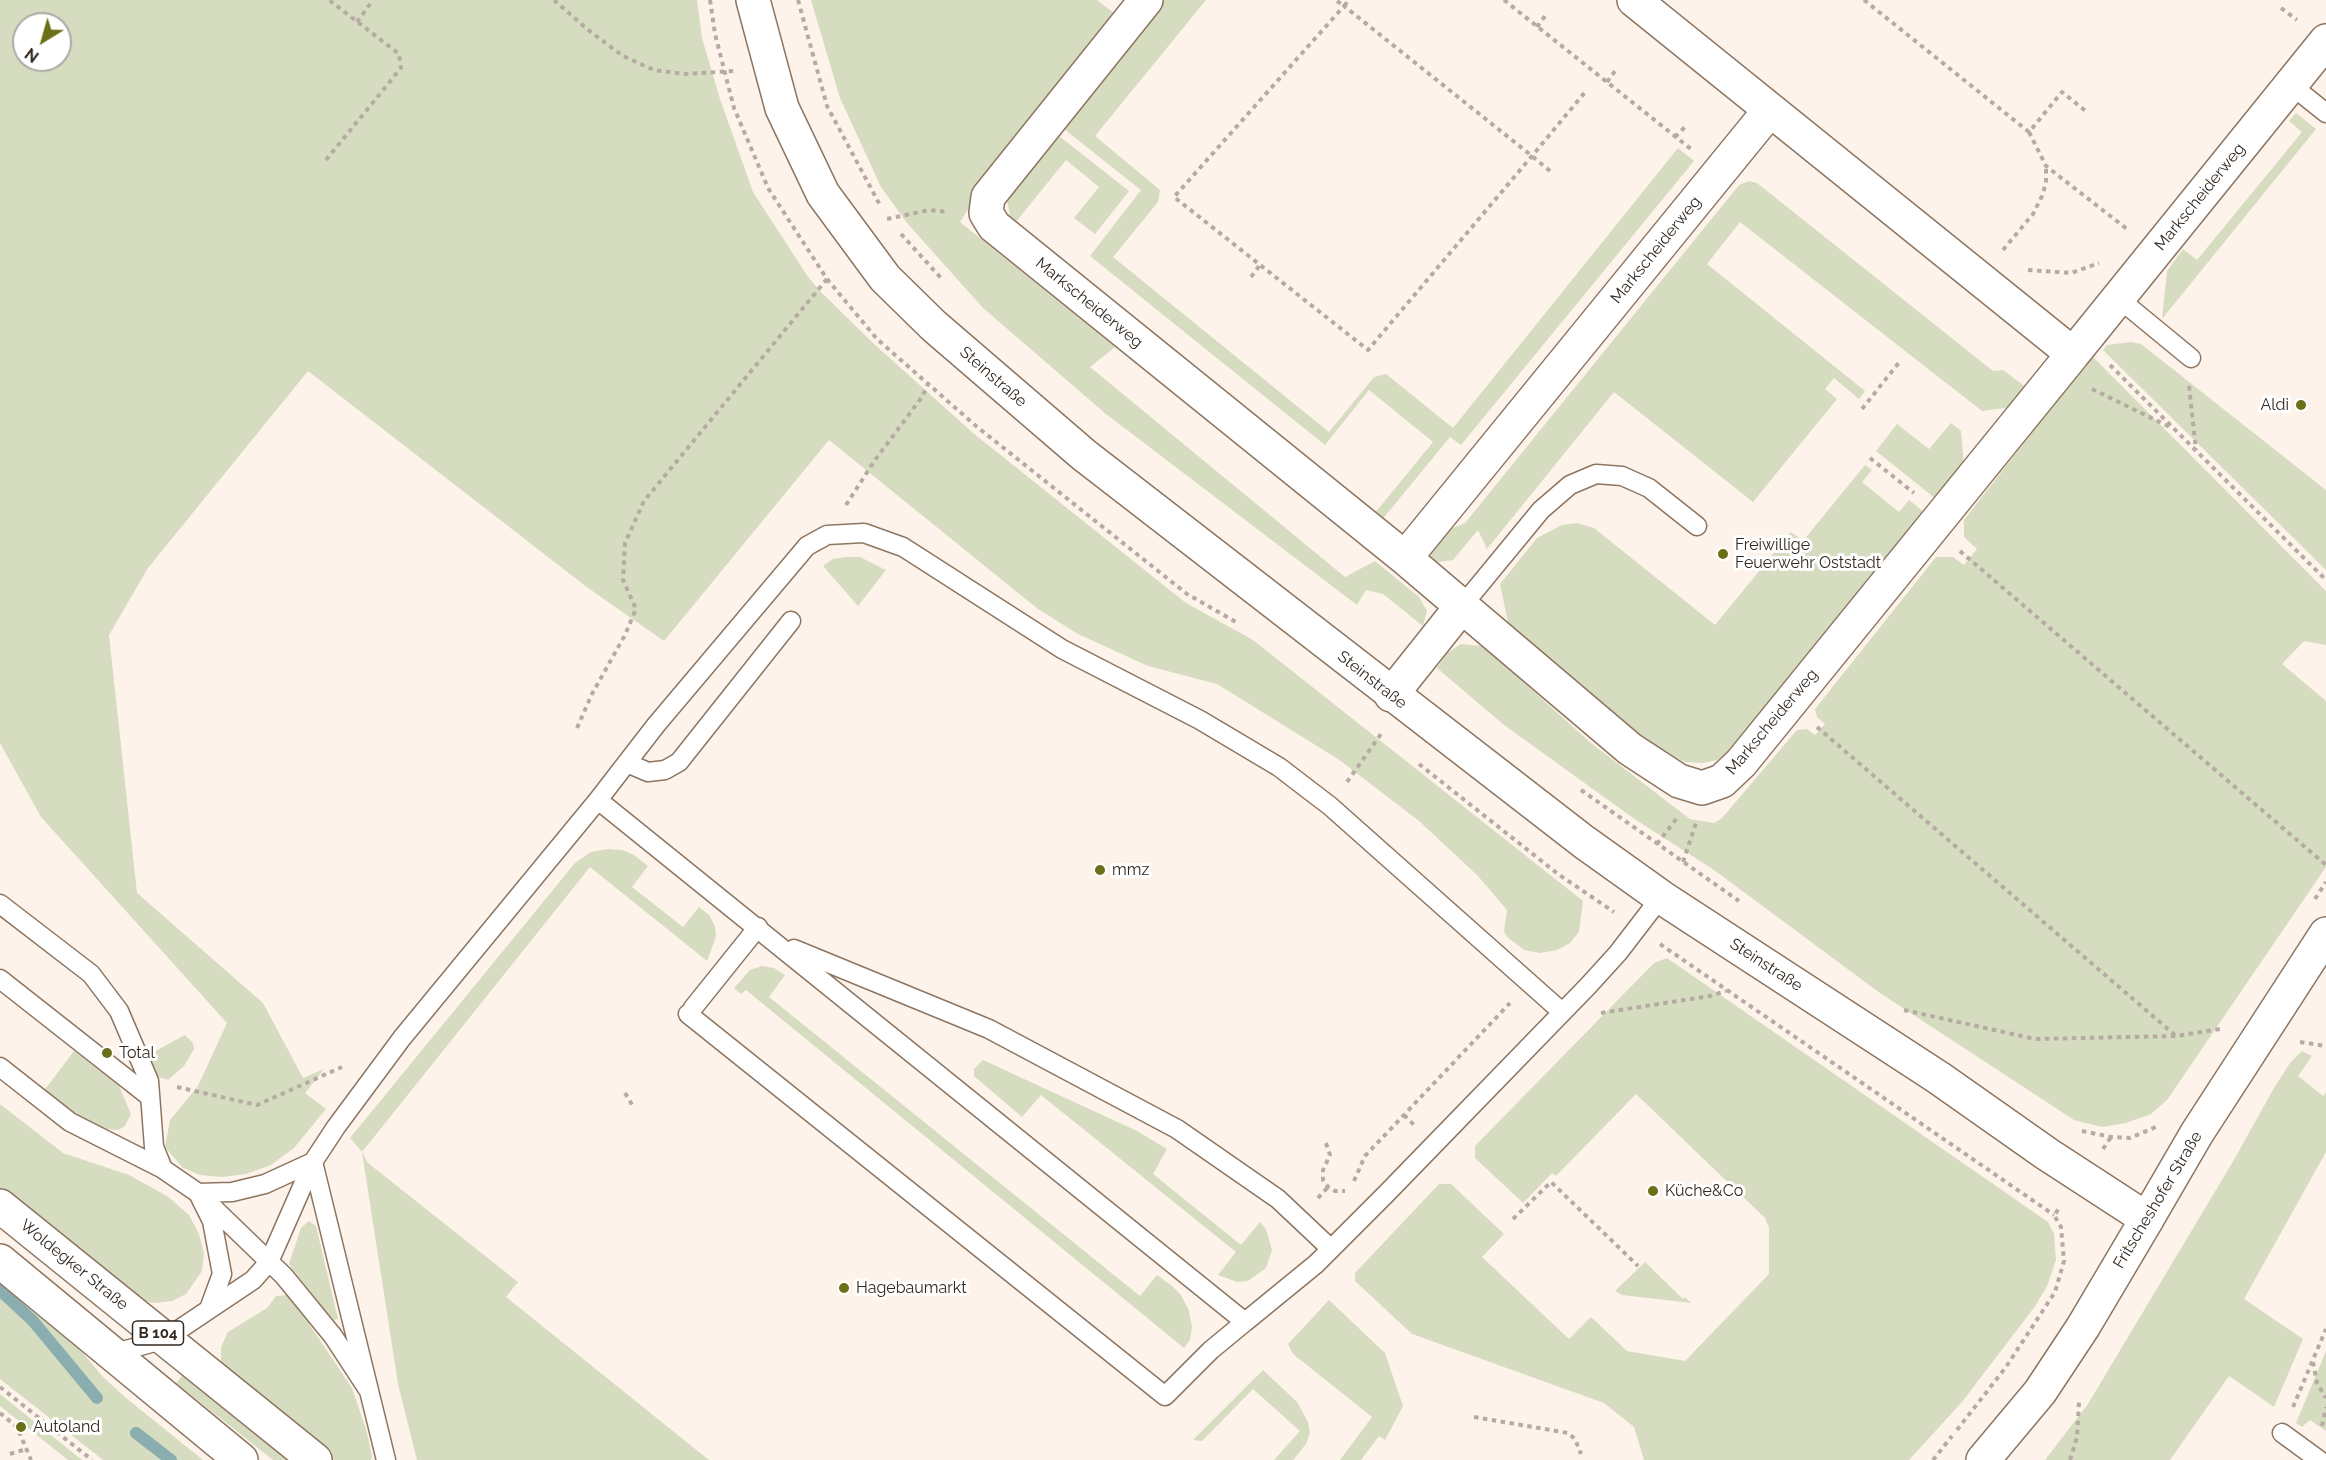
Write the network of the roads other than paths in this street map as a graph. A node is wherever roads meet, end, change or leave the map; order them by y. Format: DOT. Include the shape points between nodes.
graph roads {
  1 [pos="753,0"];
  2 [pos="1146,0"];
  3 [pos="1634,0"];
  4 [pos="2326,41"];
  5 [pos="2291,85"];
  6 [pos="1770,110"];
  7 [pos="2326,113"];
  8 [pos="2118,298"];
  9 [pos="2072,355"];
  10 [pos="2191,358"];
  11 [pos="1697,526"];
  12 [pos="1405,558"];
  13 [pos="1462,606"];
  14 [pos="791,621"];
  15 [pos="1391,695"];
  16 [pos="627,763"];
  17 [pos="598,800"];
  18 [pos="1661,897"];
  19 [pos="0,904"];
  20 [pos="758,927"];
  21 [pos="2326,934"];
  22 [pos="776,942"];
  23 [pos="0,979"];
  24 [pos="1562,1012"];
  25 [pos="0,1067"];
  26 [pos="150,1089"];
  27 [pos="313,1162"];
  28 [pos="163,1169"];
  29 [pos="198,1193"];
  30 [pos="0,1206"];
  31 [pos="2147,1219"];
  32 [pos="1331,1249"];
  33 [pos="0,1261"];
  34 [pos="269,1262"];
  35 [pos="209,1309"];
  36 [pos="1245,1322"];
  37 [pos="165,1339"];
  38 [pos="112,1354"];
  39 [pos="369,1391"];
  40 [pos="2282,1433"];
  41 [pos="237,1457"];
  42 [pos="315,1460"];
  43 [pos="386,1460"];
  44 [pos="1983,1460"];
  45 [pos="2319,1460"];
  1 -- 15 [label="street, Steinstraße" via="783,108 823,194 885,278 934,326 1084,455"];
  2 -- 12 [label="street, Markscheiderweg" via="988,196 986,213 994,226"];
  3 -- 6 [label="street"];
  4 -- 5 [label="street, Markscheiderweg"];
  5 -- 7 [label="lane"];
  5 -- 8 [label="street, Markscheiderweg"];
  6 -- 9 [label="street" via="1986,271"];
  6 -- 12 [label="street, Markscheiderweg"];
  8 -- 9 [label="street, Markscheiderweg"];
  8 -- 10 [label="lane"];
  9 -- 13 [label="street, Markscheiderweg" via="1790,703 1726,777 1712,786 1692,786 1630,749"];
  11 -- 13 [label="lane" via="1649,488 1622,476 1596,474 1570,485 1541,510"];
  12 -- 13 [label="street, Markscheiderweg"];
  13 -- 15 [label="street"];
  14 -- 16 [label="lane" via="679,762 665,770 648,772"];
  15 -- 18 [label="street, Steinstraße"];
  16 -- 17 [label="lane"];
  16 -- 24 [label="lane" via="807,546 826,535 864,532 903,547 1062,649 1200,720 1279,767 1330,806"];
  17 -- 20 [label="lane"];
  17 -- 27 [label="lane" via="402,1038"];
  18 -- 24 [label="lane" via="1618,953"];
  18 -- 31 [label="street, Steinstraße"];
  19 -- 26 [label="lane" via="91,974 119,1011"];
  20 -- 22 [label="lane"];
  20 -- 36 [label="lane" via="691,1011 1165,1396"];
  21 -- 31 [label="street, Fritscheshofer Straße" via="2197,1133"];
  22 -- 32 [label="lane" via="989,1029 1177,1129 1278,1199"];
  22 -- 36 [label="lane"];
  23 -- 26 [label="lane"];
  24 -- 32 [label="lane"];
  25 -- 28 [label="lane" via="70,1122"];
  26 -- 28 [label="lane" via="154,1147"];
  27 -- 29 [label="lane" via="265,1184 232,1192"];
  27 -- 34 [label="lane"];
  27 -- 39 [label="lane"];
  28 -- 29 [label="lane"];
  29 -- 34 [label="lane"];
  29 -- 35 [label="lane" via="212,1221 222,1274"];
  30 -- 37 [label="street, Woldegker Straße / B 104"];
  31 -- 44 [label="street, Fritscheshofer Straße" via="2040,1392"];
  32 -- 36 [label="lane"];
  33 -- 38 [label="street, B 104"];
  34 -- 35 [label="lane" via="253,1280"];
  34 -- 39 [label="lane" via="333,1336"];
  35 -- 37 [label="lane"];
  37 -- 38 [label="lane"];
  37 -- 42 [label="street, Woldegker Straße / B 104"];
  38 -- 41 [label="street, B 104"];
  39 -- 43 [label="lane"];
  40 -- 45 [label="lane"];
}
